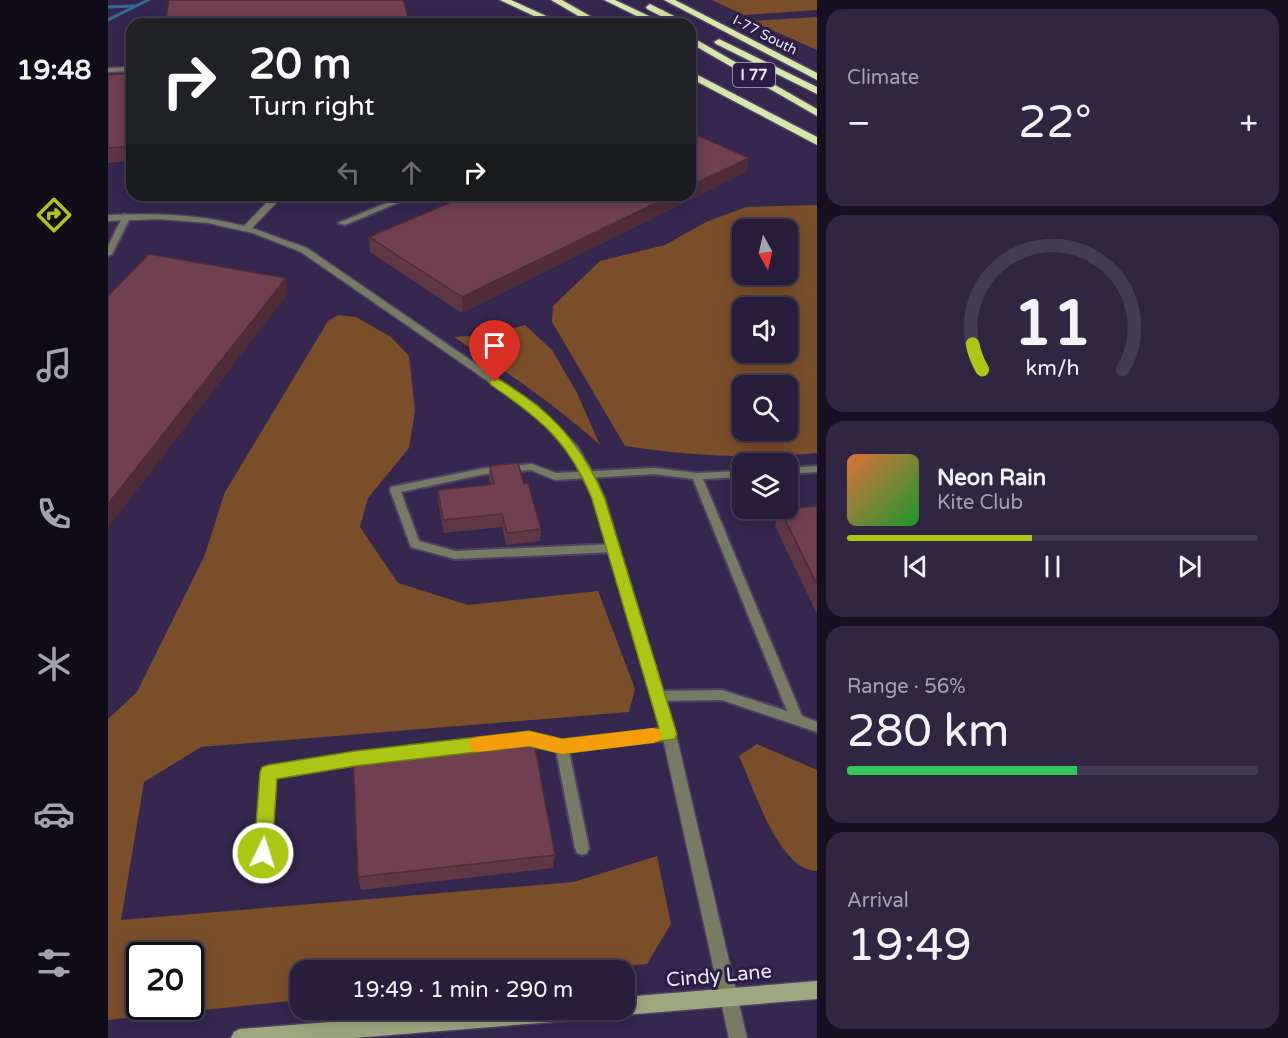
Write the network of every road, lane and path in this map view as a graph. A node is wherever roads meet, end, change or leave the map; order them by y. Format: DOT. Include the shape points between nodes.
graph roads {
  1 [pos="504,0"];
  2 [pos="555,0"];
  3 [pos="608,0"];
  4 [pos="668,0"];
  5 [pos="680,0"];
  6 [pos="645,5"];
  7 [pos="545,18"];
  8 [pos="588,18"];
  9 [pos="648,18"];
  10 [pos="671,18"];
  11 [pos="696,30"];
  12 [pos="696,42"];
  13 [pos="766,50"];
  14 [pos="126,69"];
  15 [pos="108,70"];
  16 [pos="696,77"];
  17 [pos="817,77"];
  18 [pos="696,86"];
  19 [pos="817,91"];
  20 [pos="817,113"];
  21 [pos="799,133"];
  22 [pos="817,142"];
  23 [pos="273,201"];
  24 [pos="397,201"];
  25 [pos="127,216"];
  26 [pos="108,218"];
  27 [pos="342,223"];
  28 [pos="247,228"];
  29 [pos="108,254"];
  30 [pos="817,469"];
  31 [pos="798,470"];
  32 [pos="588,474"];
  33 [pos="732,474"];
  34 [pos="698,476"];
  35 [pos="614,549"];
  36 [pos="658,696"];
  37 [pos="797,720"];
  38 [pos="817,727"];
  39 [pos="669,734"];
  40 [pos="506,741"];
  41 [pos="562,746"];
  42 [pos="378,756"];
  43 [pos="582,848"];
  44 [pos="262,874"];
  45 [pos="817,990"];
  46 [pos="730,997"];
  47 [pos="635,1005"];
  48 [pos="465,1020"];
  49 [pos="240,1038"];
  50 [pos="738,1038"];
  1 -- 7 [label="highway"];
  2 -- 8 [label="highway"];
  3 -- 9 [label="highway"];
  4 -- 13 [label="highway, I-77 South / I 77"];
  5 -- 13 [label="highway"];
  6 -- 10 [label="highway"];
  11 -- 19 [label="highway, I 77"];
  12 -- 20 [label="highway, I 77"];
  13 -- 17 [label="highway, I-77 South / I 77"];
  14 -- 15 [label="street"];
  16 -- 21 [label="highway, I 77"];
  18 -- 21 [label="highway"];
  21 -- 22 [label="highway, I 77"];
  23 -- 28 [label="street"];
  24 -- 27 [label="lane"];
  25 -- 26 [label="street"];
  25 -- 28 [label="street" via="183,217"];
  25 -- 29 [label="lane"];
  28 -- 32 [label="street" via="304,250 535,409 574,450"];
  30 -- 31 [label="lane"];
  32 -- 34 [label="lane" via="654,471"];
  32 -- 35 [label="street"];
  32 -- 35 [label="lane" via="555,477 532,467 485,471 395,490 415,544 429,548 455,555"];
  33 -- 34 [label="lane"];
  34 -- 37 [label="lane"];
  35 -- 36 [label="street"];
  36 -- 37 [label="lane" via="722,695"];
  36 -- 39 [label="street"];
  37 -- 38 [label="lane"];
  39 -- 41 [label="lane"];
  39 -- 46 [label="street"];
  40 -- 41 [label="lane" via="529,739"];
  41 -- 43 [label="lane"];
  42 -- 44 [label="lane" via="268,772"];
  45 -- 46 [label="main road, Cindy Lane"];
  46 -- 47 [label="main road, Cindy Lane"];
  46 -- 50 [label="street"];
  48 -- 49 [label="main road"];
}
